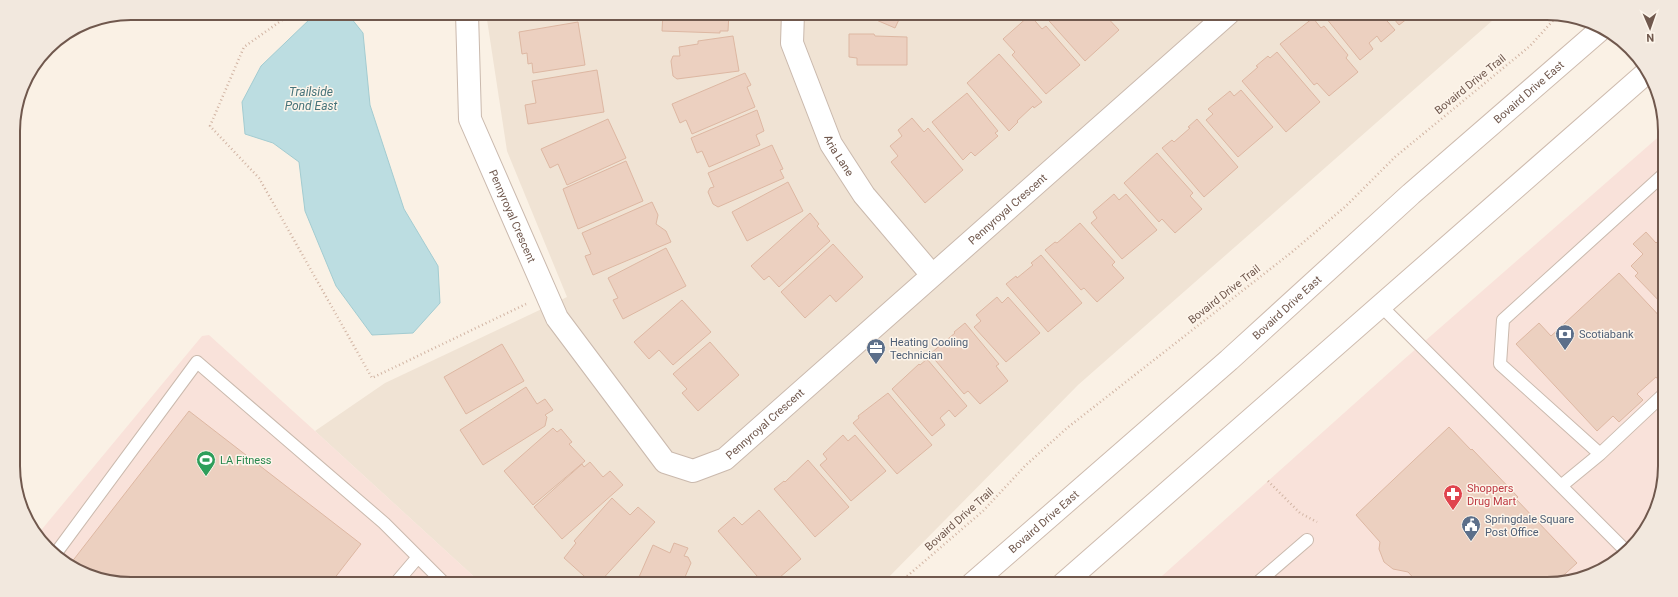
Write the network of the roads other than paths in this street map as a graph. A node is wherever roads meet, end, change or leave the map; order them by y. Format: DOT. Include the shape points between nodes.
graph roads {
  1 [pos="467,20"];
  2 [pos="793,20"];
  3 [pos="1221,20"];
  4 [pos="1598,32"];
  5 [pos="1643,76"];
  6 [pos="1658,179"];
  7 [pos="932,275"];
  8 [pos="1381,306"];
  9 [pos="1658,400"];
  10 [pos="1600,454"];
  11 [pos="1561,486"];
  12 [pos="1307,540"];
  13 [pos="1622,547"];
  14 [pos="59,549"];
  15 [pos="418,557"];
  16 [pos="401,577"];
  17 [pos="438,577"];
  18 [pos="980,577"];
  19 [pos="1071,577"];
  20 [pos="1264,577"];
  1 -- 7 [label="main road, Pennyroyal Crescent" via="470,119 557,318 665,462 693,471 725,459"];
  2 -- 7 [label="main road, Aria Lane" via="792,43 831,144 864,195"];
  3 -- 7 [label="main road, Pennyroyal Crescent"];
  4 -- 18 [label="main road, Bovaird Drive East" via="1411,194 1229,360"];
  5 -- 8 [label="main road"];
  6 -- 10 [label="lane" via="1503,320 1500,364"];
  8 -- 11 [label="lane"];
  8 -- 19 [label="main road"];
  9 -- 10 [label="lane"];
  10 -- 11 [label="lane"];
  11 -- 13 [label="lane"];
  12 -- 20 [label="lane"];
  14 -- 15 [label="lane" via="197,362 384,523"];
  15 -- 16 [label="lane"];
  15 -- 17 [label="lane"];
}
